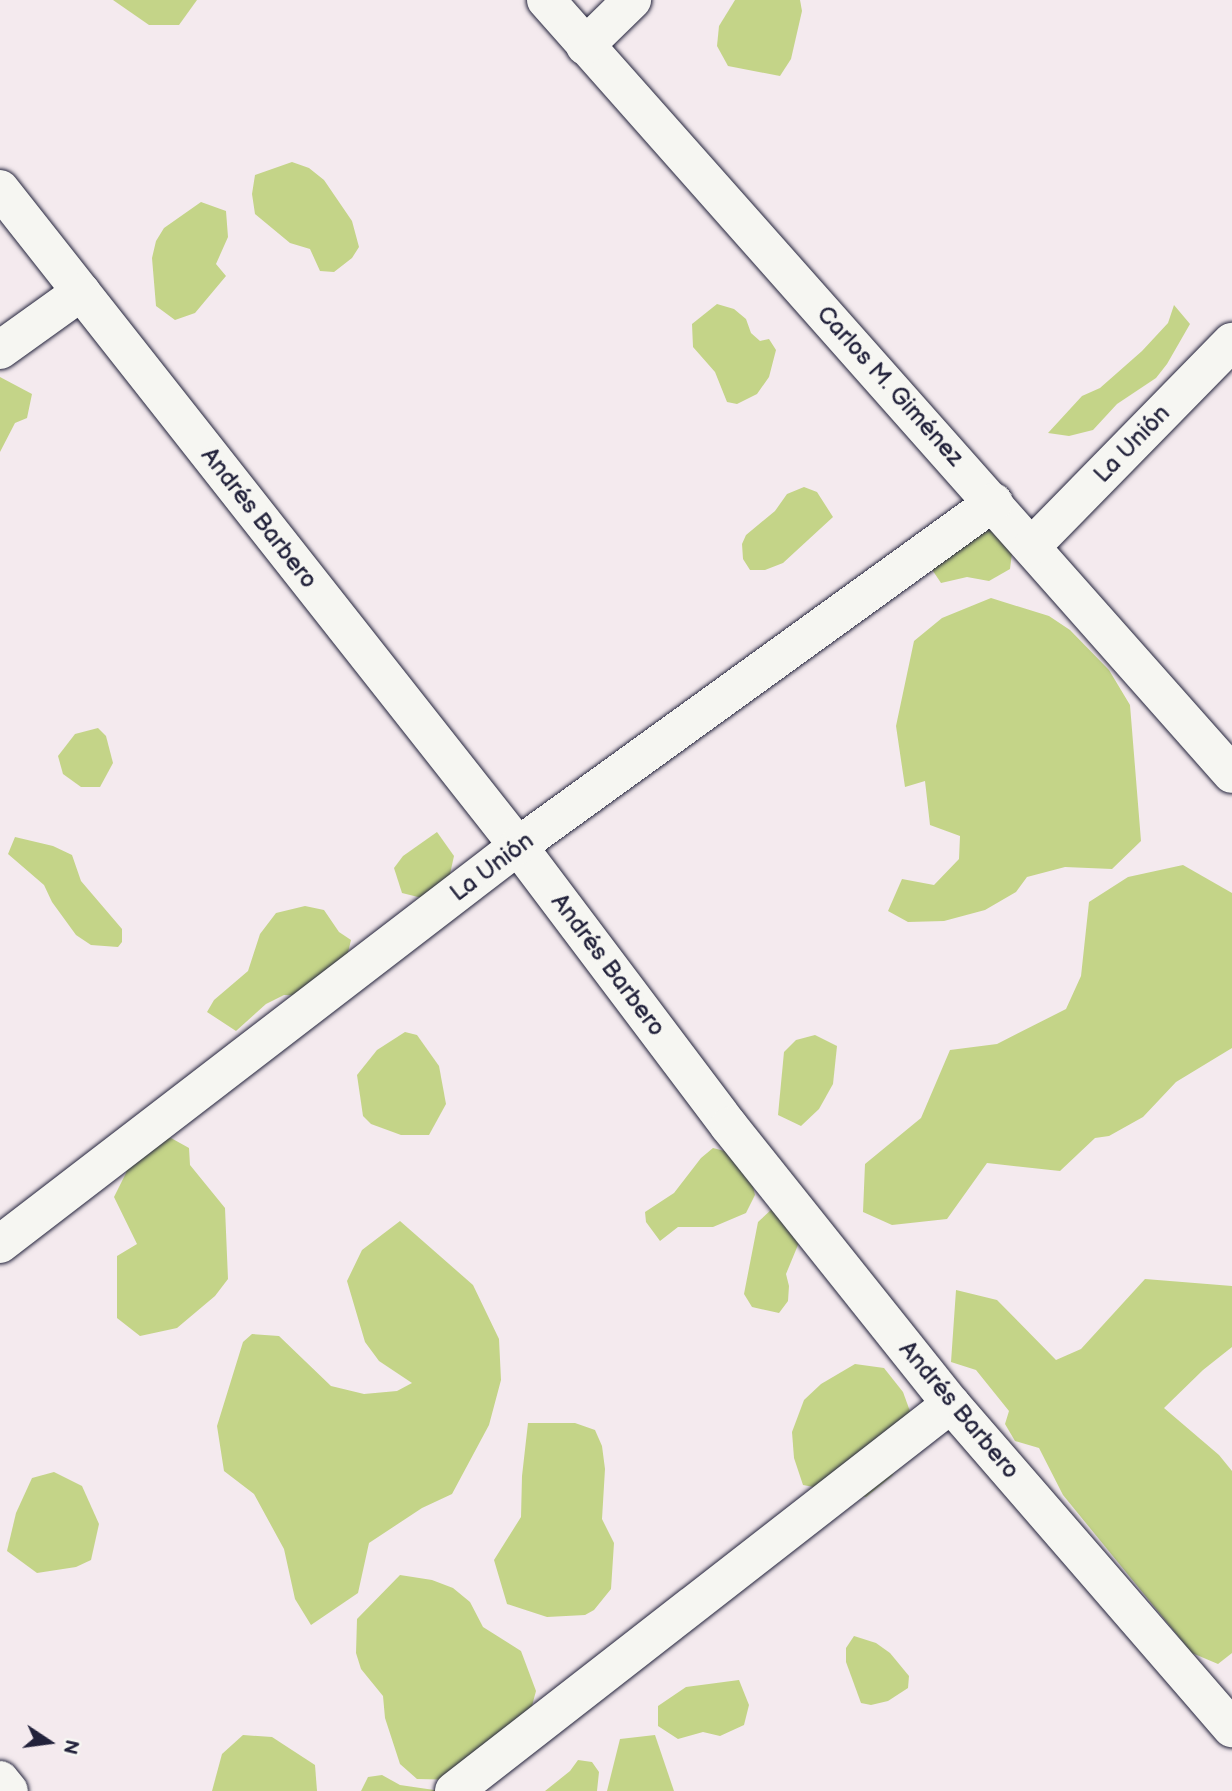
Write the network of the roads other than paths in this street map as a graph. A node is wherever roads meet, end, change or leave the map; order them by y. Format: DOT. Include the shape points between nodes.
graph roads {
  1 [pos="546,0"];
  2 [pos="632,0"];
  3 [pos="585,46"];
  4 [pos="0,189"];
  5 [pos="81,292"];
  6 [pos="1232,342"];
  7 [pos="0,350"];
  8 [pos="994,502"];
  9 [pos="1032,546"];
  10 [pos="1232,774"];
  11 [pos="518,846"];
  12 [pos="0,1244"];
  13 [pos="951,1404"];
  14 [pos="1232,1728"];
  15 [pos="0,1780"];
  16 [pos="9,1791"];
  17 [pos="454,1791"];
  1 -- 3 [label="street, Carlos M. Giménez"];
  2 -- 3 [label="street"];
  3 -- 8 [label="street, Carlos M. Giménez"];
  4 -- 5 [label="street, Andrés Barbero"];
  5 -- 7 [label="street"];
  5 -- 11 [label="street, Andrés Barbero"];
  6 -- 9 [label="street, La Unión"];
  8 -- 9 [label="street, Carlos M. Giménez"];
  8 -- 11 [label="street, La Unión"];
  9 -- 10 [label="street, Carlos M. Giménez"];
  11 -- 12 [label="street, La Unión"];
  11 -- 13 [label="street, Andrés Barbero" via="729,1126"];
  13 -- 14 [label="street, Andrés Barbero"];
  13 -- 17 [label="street"];
  15 -- 16 [label="street"];
}
